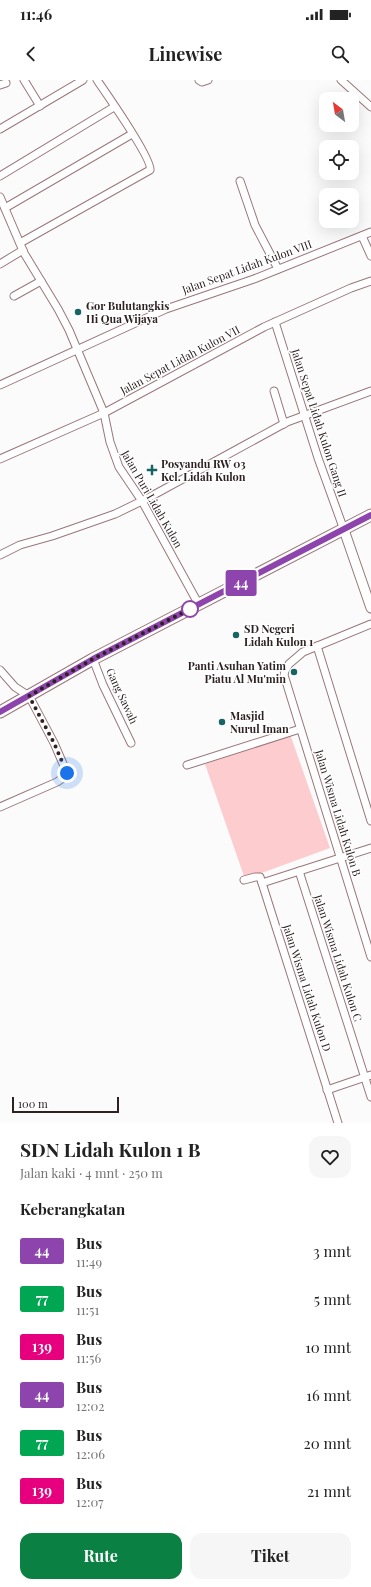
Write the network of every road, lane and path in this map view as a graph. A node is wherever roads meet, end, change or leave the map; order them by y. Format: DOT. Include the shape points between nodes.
graph roads {
  1 [pos="24,80"];
  2 [pos="98,80"];
  3 [pos="199,80"];
  4 [pos="208,80"];
  5 [pos="341,80"];
  6 [pos="79,81"];
  7 [pos="40,106"];
  8 [pos="114,107"];
  9 [pos="371,107"];
  10 [pos="0,129"];
  11 [pos="132,134"];
  12 [pos="0,176"];
  13 [pos="240,181"];
  14 [pos="0,197"];
  15 [pos="5,208"];
  16 [pos="371,232"];
  17 [pos="362,236"];
  18 [pos="21,246"];
  19 [pos="371,256"];
  20 [pos="0,264"];
  21 [pos="278,269"];
  22 [pos="41,281"];
  23 [pos="371,281"];
  24 [pos="14,296"];
  25 [pos="275,322"];
  26 [pos="78,351"];
  27 [pos="0,385"];
  28 [pos="371,390"];
  29 [pos="274,391"];
  30 [pos="104,414"];
  31 [pos="304,415"];
  32 [pos="284,424"];
  33 [pos="0,459"];
  34 [pos="142,501"];
  35 [pos="371,515"];
  36 [pos="344,530"];
  37 [pos="0,555"];
  38 [pos="199,605"];
  39 [pos="371,608"];
  40 [pos="371,624"];
  41 [pos="317,646"];
  42 [pos="93,659"];
  43 [pos="0,670"];
  44 [pos="29,696"];
  45 [pos="0,712"];
  46 [pos="300,728"];
  47 [pos="131,743"];
  48 [pos="187,765"];
  49 [pos="0,807"];
  50 [pos="371,821"];
  51 [pos="371,848"];
  52 [pos="340,858"];
  53 [pos="299,871"];
  54 [pos="244,880"];
  55 [pos="262,883"];
  56 [pos="371,957"];
  57 [pos="368,1076"];
  58 [pos="327,1090"];
  59 [pos="371,1097"];
  60 [pos="338,1123"];
  1 -- 7 [label="street"];
  2 -- 8 [label="street"];
  3 -- 4 [label="street"];
  5 -- 9 [label="street"];
  6 -- 7 [label="street"];
  7 -- 10 [label="street"];
  8 -- 11 [label="street"];
  8 -- 12 [label="street"];
  11 -- 15 [label="street"];
  11 -- 18 [label="street" via="150,170"];
  13 -- 21 [label="street" via="255,225"];
  14 -- 15 [label="street, Jalan Puri Lidah Kulon"];
  15 -- 18 [label="street, Jalan Puri Lidah Kulon"];
  16 -- 17 [label="street, Jalan Sepat Lidah Kulon VIII"];
  17 -- 19 [label="street"];
  17 -- 21 [label="street, Jalan Sepat Lidah Kulon VIII"];
  18 -- 20 [label="street"];
  18 -- 22 [label="street, Jalan Puri Lidah Kulon"];
  21 -- 26 [label="street, Jalan Sepat Lidah Kulon VIII" via="166,309"];
  22 -- 24 [label="street"];
  22 -- 26 [label="street, Jalan Puri Lidah Kulon" via="61,314"];
  23 -- 25 [label="street, Jalan Sepat Lidah Kulon VII" via="344,290"];
  25 -- 30 [label="street, Jalan Sepat Lidah Kulon VII"];
  25 -- 31 [label="street, Jalan Sepat Lidah Kulon Gang II"];
  26 -- 27 [label="street, Jalan Sepat Lidah Kulon VIII"];
  26 -- 30 [label="street, Jalan Puri Lidah Kulon"];
  28 -- 31 [label="street"];
  29 -- 32 [label="street"];
  30 -- 33 [label="street, Jalan Sepat Lidah Kulon VII"];
  30 -- 34 [label="street, Jalan Puri Lidah Kulon" via="119,467"];
  31 -- 32 [label="street"];
  31 -- 36 [label="street, Jalan Sepat Lidah Kulon Gang II"];
  32 -- 34 [label="street"];
  34 -- 37 [label="street" via="115,514 20,545"];
  34 -- 38 [label="street, Jalan Puri Lidah Kulon"];
  35 -- 36 [label="main road"];
  36 -- 38 [label="main road"];
  36 -- 39 [label="street"];
  38 -- 42 [label="main road"];
  40 -- 41 [label="street"];
  41 -- 46 [label="street, Jalan Wisma Lidah Kulon B" via="298,655 289,664 284,675"];
  41 -- 50 [label="street"];
  42 -- 44 [label="main road"];
  42 -- 47 [label="street, Gang Sawah"];
  43 -- 44 [label="street" via="15,687"];
  44 -- 45 [label="main road"];
  44 -- 49 [label="street" via="66,769 66,776 58,782"];
  46 -- 48 [label="street"];
  46 -- 52 [label="street, Jalan Wisma Lidah Kulon B"];
  51 -- 52 [label="street"];
  52 -- 53 [label="street"];
  52 -- 56 [label="street, Jalan Wisma Lidah Kulon B"];
  53 -- 55 [label="street"];
  53 -- 57 [label="street, Jalan Wisma Lidah Kulon C"];
  54 -- 55 [label="street" via="258,876"];
  55 -- 58 [label="street, Jalan Wisma Lidah Kulon D"];
  57 -- 58 [label="street"];
  57 -- 59 [label="street, Jalan Wisma Lidah Kulon C"];
  58 -- 60 [label="street, Jalan Wisma Lidah Kulon D"];
}
